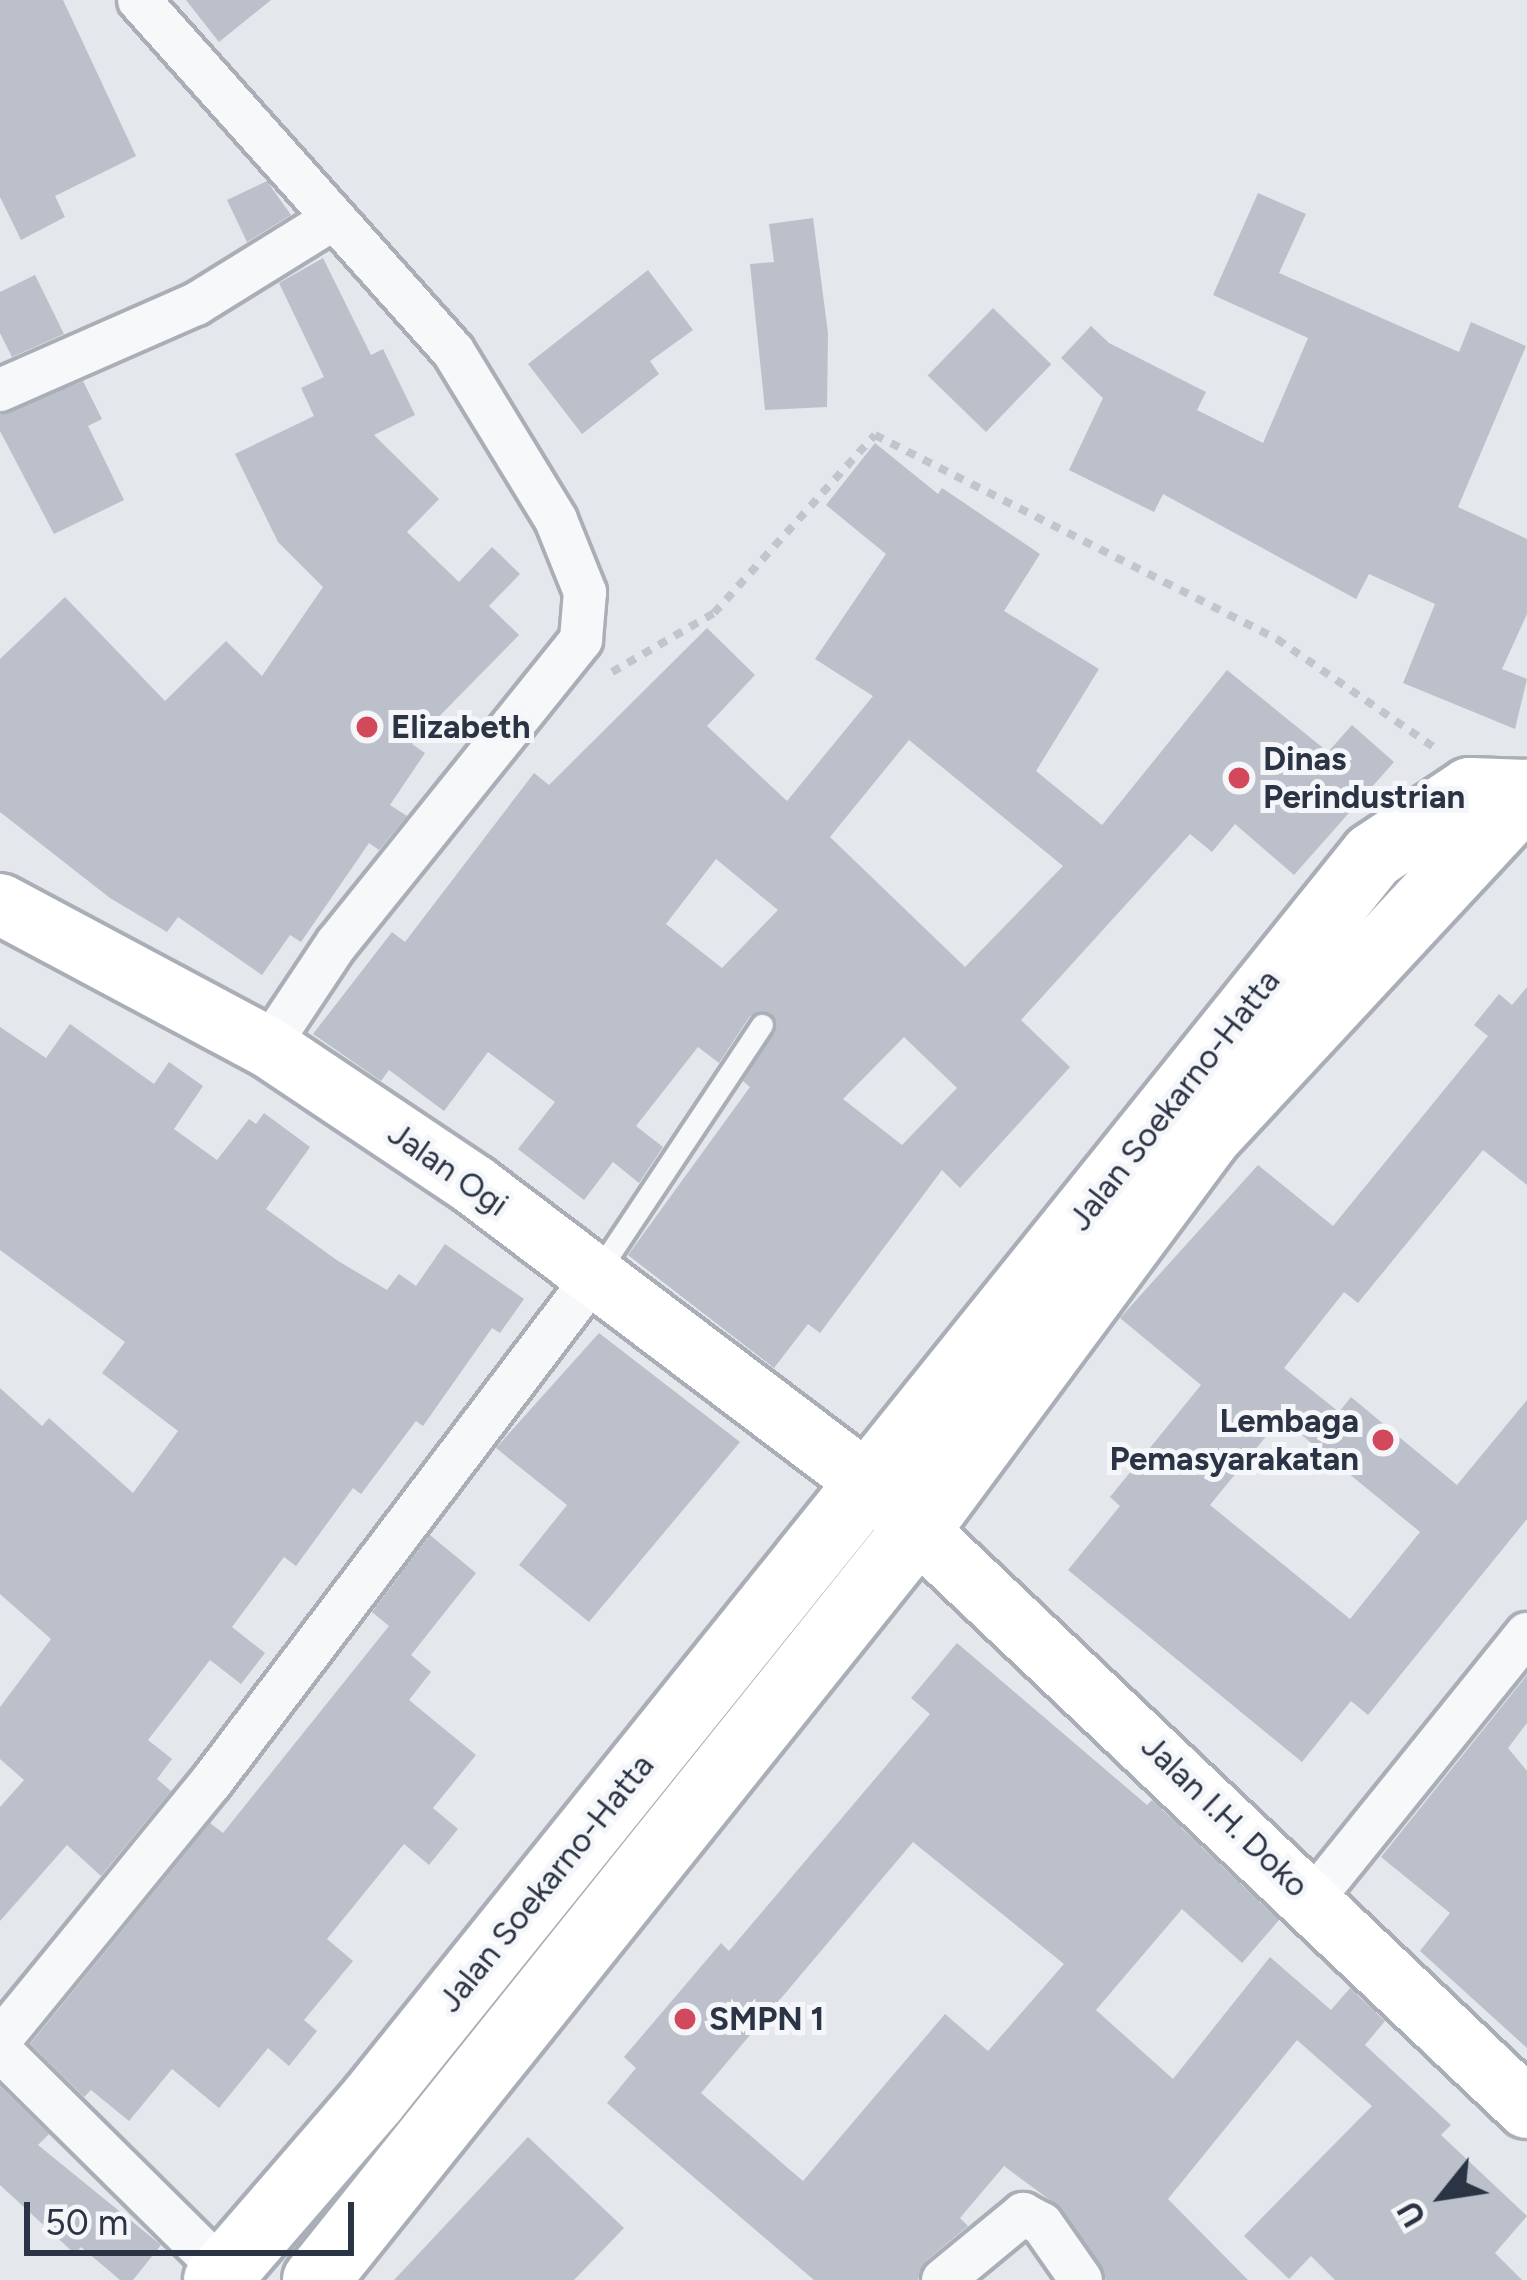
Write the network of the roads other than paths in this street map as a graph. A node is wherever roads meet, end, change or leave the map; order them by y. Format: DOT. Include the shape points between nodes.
graph roads {
  1 [pos="139,0"];
  2 [pos="333,220"];
  3 [pos="0,390"];
  4 [pos="1508,792"];
  5 [pos="0,904"];
  6 [pos="762,1024"];
  7 [pos="268,1047"];
  8 [pos="596,1274"];
  9 [pos="866,1480"];
  10 [pos="921,1524"];
  11 [pos="1527,1634"];
  12 [pos="1312,1900"];
  13 [pos="0,2040"];
  14 [pos="0,2050"];
  15 [pos="1527,2108"];
  16 [pos="220,2276"];
  17 [pos="316,2280"];
  18 [pos="943,2280"];
  19 [pos="1082,2280"];
  1 -- 2 [label="street"];
  2 -- 3 [label="street" via="196,304"];
  2 -- 7 [label="street" via="453,351 556,520 587,618 581,640 538,698 337,943"];
  4 -- 9 [label="highway, Jalan Soekarno-Hatta" via="1421,817 1345,887"];
  4 -- 10 [label="highway, Jalan Soekarno-Hatta" via="1207,1137"];
  5 -- 7 [label="street, Jalan Ogi"];
  6 -- 8 [label="lane"];
  7 -- 8 [label="street, Jalan Ogi"];
  8 -- 9 [label="street, Jalan Ogi"];
  8 -- 13 [label="street" via="226,1763"];
  9 -- 10 [label="street"];
  9 -- 16 [label="highway, Jalan Soekarno-Hatta" via="372,2101"];
  10 -- 12 [label="street, Jalan I.H. Doko"];
  10 -- 17 [label="highway, Jalan Soekarno-Hatta"];
  11 -- 12 [label="street"];
  12 -- 15 [label="street, Jalan I.H. Doko"];
  14 -- 16 [label="street"];
  18 -- 19 [label="street" via="1023,2214 1042,2224"];
}
